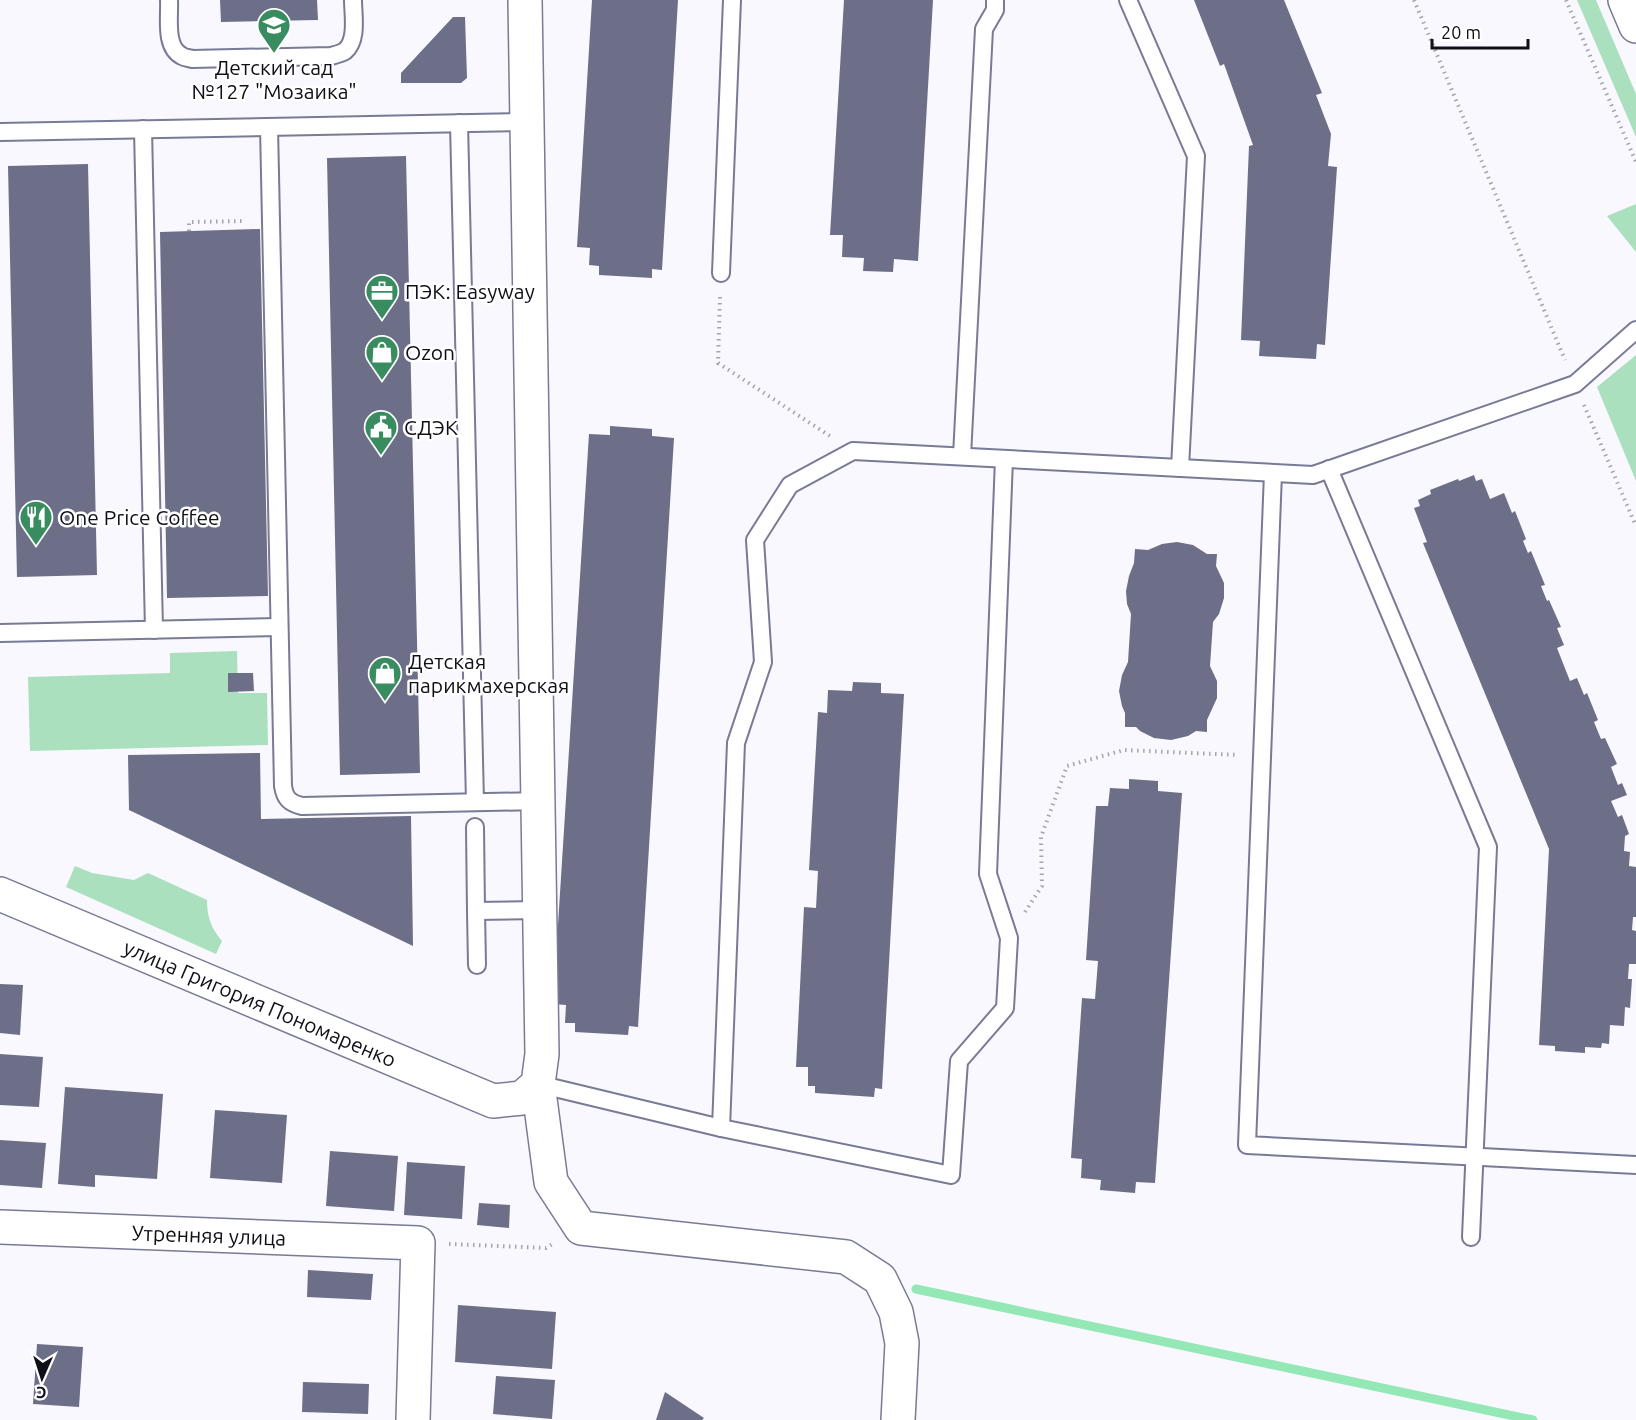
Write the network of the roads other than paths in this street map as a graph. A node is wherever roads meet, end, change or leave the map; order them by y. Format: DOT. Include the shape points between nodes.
graph roads {
  1 [pos="169,0"];
  2 [pos="353,0"];
  3 [pos="525,0"];
  4 [pos="732,0"];
  5 [pos="995,0"];
  6 [pos="1128,0"];
  7 [pos="1625,0"];
  8 [pos="1636,26"];
  9 [pos="527,122"];
  10 [pos="459,123"];
  11 [pos="269,127"];
  12 [pos="143,129"];
  13 [pos="0,132"];
  14 [pos="721,273"];
  15 [pos="1636,330"];
  16 [pos="962,456"];
  17 [pos="1004,459"];
  18 [pos="1180,468"];
  19 [pos="1329,469"];
  20 [pos="1273,473"];
  21 [pos="279,627"];
  22 [pos="154,630"];
  23 [pos="0,633"];
  24 [pos="538,801"];
  25 [pos="475,802"];
  26 [pos="475,826"];
  27 [pos="0,894"];
  28 [pos="540,910"];
  29 [pos="476,911"];
  30 [pos="477,965"];
  31 [pos="530,1091"];
  32 [pos="721,1128"];
  33 [pos="1475,1157"];
  34 [pos="1636,1165"];
  35 [pos="0,1227"];
  36 [pos="1471,1236"];
  37 [pos="413,1420"];
  38 [pos="898,1420"];
  1 -- 2 [label="lane" via="172,46 192,59 338,54 352,42"];
  3 -- 9 [label="street"];
  4 -- 14 [label="lane"];
  5 -- 16 [label="lane" via="984,29"];
  6 -- 18 [label="lane" via="1196,156"];
  7 -- 8 [label="street"];
  9 -- 10 [label="lane"];
  9 -- 24 [label="street"];
  10 -- 11 [label="lane"];
  10 -- 25 [label="lane"];
  11 -- 12 [label="lane"];
  11 -- 21 [label="lane"];
  12 -- 13 [label="lane"];
  12 -- 22 [label="lane"];
  15 -- 19 [label="lane" via="1575,384"];
  16 -- 17 [label="lane"];
  16 -- 32 [label="lane" via="852,451 790,485 755,540 762,662 736,743"];
  17 -- 18 [label="lane"];
  17 -- 32 [label="lane" via="988,874 1009,938 1005,1008 959,1061 951,1175"];
  18 -- 20 [label="lane"];
  19 -- 20 [label="lane" via="1313,476"];
  19 -- 33 [label="lane" via="1488,847"];
  20 -- 33 [label="lane" via="1247,1145"];
  21 -- 22 [label="lane"];
  21 -- 25 [label="lane" via="283,786 292,804"];
  22 -- 23 [label="lane"];
  24 -- 25 [label="lane"];
  24 -- 28 [label="street"];
  26 -- 29 [label="lane"];
  27 -- 31 [label="street, улица Григория Пономаренко" via="493,1101"];
  28 -- 29 [label="lane"];
  28 -- 31 [label="street" via="542,1054"];
  29 -- 30 [label="lane"];
  31 -- 32 [label="lane"];
  31 -- 38 [label="street" via="551,1182 581,1228 846,1257 880,1279 896,1312 902,1343"];
  33 -- 34 [label="lane"];
  33 -- 36 [label="lane"];
  35 -- 37 [label="street, Утренняя улица" via="418,1243"];
}
